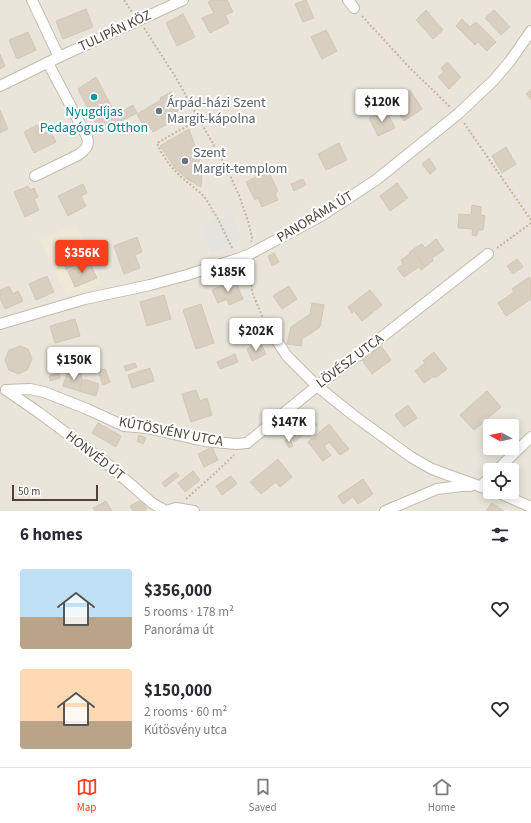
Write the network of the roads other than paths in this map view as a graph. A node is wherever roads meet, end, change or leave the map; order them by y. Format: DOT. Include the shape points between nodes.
graph roads {
  1 [pos="32,0"];
  2 [pos="183,0"];
  3 [pos="531,31"];
  4 [pos="59,57"];
  5 [pos="48,63"];
  6 [pos="0,86"];
  7 [pos="35,176"];
  8 [pos="488,254"];
  9 [pos="0,324"];
  10 [pos="267,326"];
  11 [pos="317,386"];
  12 [pos="3,389"];
  13 [pos="531,437"];
  14 [pos="247,443"];
  15 [pos="504,463"];
  16 [pos="483,487"];
  17 [pos="483,488"];
  18 [pos="513,499"];
  19 [pos="531,507"];
  20 [pos="165,511"];
  21 [pos="194,511"];
  22 [pos="385,511"];
  1 -- 4 [label="street"];
  2 -- 4 [label="street, TULIPÁN KÖZ" via="136,16"];
  3 -- 9 [label="street, PANORÁMA ÚT" via="494,80 458,114 376,180 322,216 237,259 150,285 85,298"];
  4 -- 5 [label="street, TULIPÁN KÖZ"];
  5 -- 6 [label="street, TULIPÁN KÖZ"];
  5 -- 7 [label="street" via="88,142 87,147 78,156"];
  8 -- 11 [label="street, LÖVÉSZ UTCA"];
  10 -- 11 [label="street" via="287,356"];
  11 -- 14 [label="street, LÖVÉSZ UTCA"];
  11 -- 16 [label="street" via="411,457 441,473"];
  12 -- 14 [label="street, KÚTÖSVÉNY UTCA" via="44,392 124,426 147,428 204,441"];
  12 -- 20 [label="street, HONVÉD ÚT" via="104,461 152,503"];
  13 -- 15 [label="street"];
  17 -- 22 [label="street" via="462,486 437,489"];
  18 -- 19 [label="street"];
  20 -- 21 [label="street, HONVÉD ÚT" via="176,508"];
}
